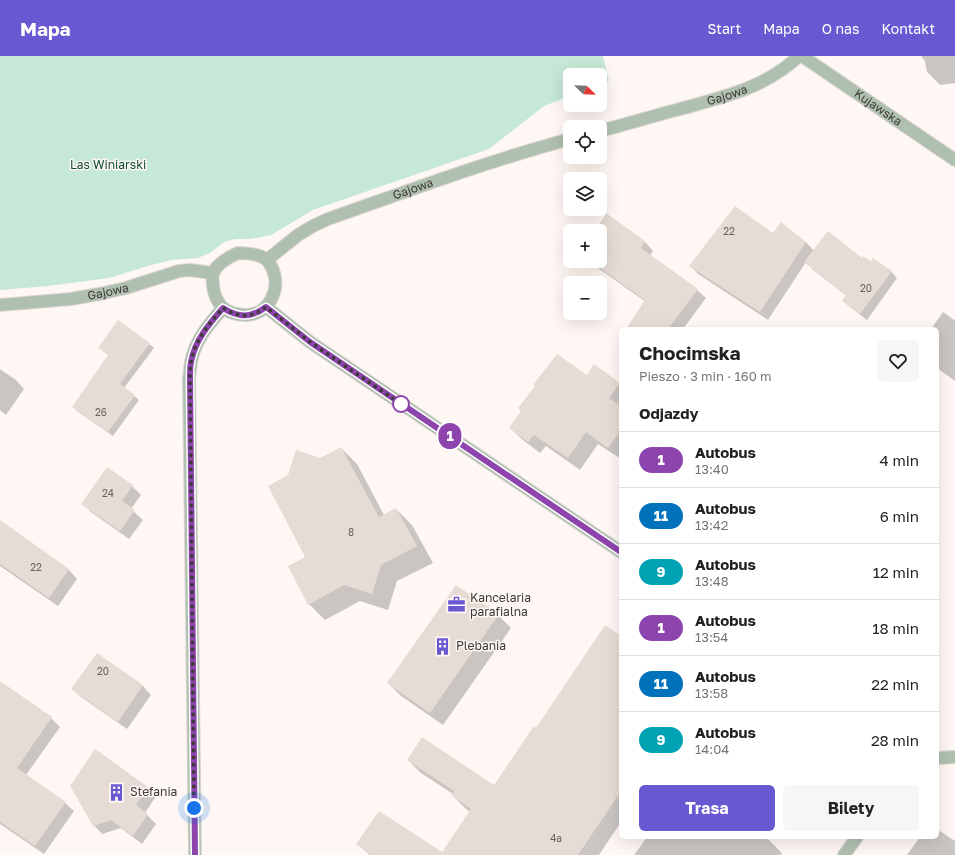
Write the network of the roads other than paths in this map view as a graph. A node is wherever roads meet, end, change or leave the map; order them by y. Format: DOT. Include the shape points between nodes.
graph roads {
  1 [pos="800,56"];
  2 [pos="607,129"];
  3 [pos="563,141"];
  4 [pos="955,160"];
  5 [pos="267,260"];
  6 [pos="213,273"];
  7 [pos="0,305"];
  8 [pos="266,307"];
  9 [pos="223,308"];
  10 [pos="619,551"];
  11 [pos="955,757"];
  12 [pos="939,758"];
  13 [pos="855,839"];
  14 [pos="195,855"];
  15 [pos="844,855"];
  1 -- 2 [label="street, Gajowa" via="774,76 745,90"];
  1 -- 4 [label="street, Kujawska"];
  3 -- 5 [label="street, Gajowa" via="496,161 328,219 298,235"];
  5 -- 6 [label="street" via="249,253 238,253 228,257"];
  5 -- 8 [label="street" via="273,271 275,290"];
  6 -- 7 [label="street, Gajowa" via="178,271 99,294"];
  6 -- 9 [label="street" via="214,292"];
  8 -- 9 [label="street" via="259,312 240,316"];
  8 -- 10 [label="street" via="310,342"];
  9 -- 14 [label="street" via="201,336 194,350 190,378"];
  11 -- 12 [label="street"];
  13 -- 15 [label="street"];
}
